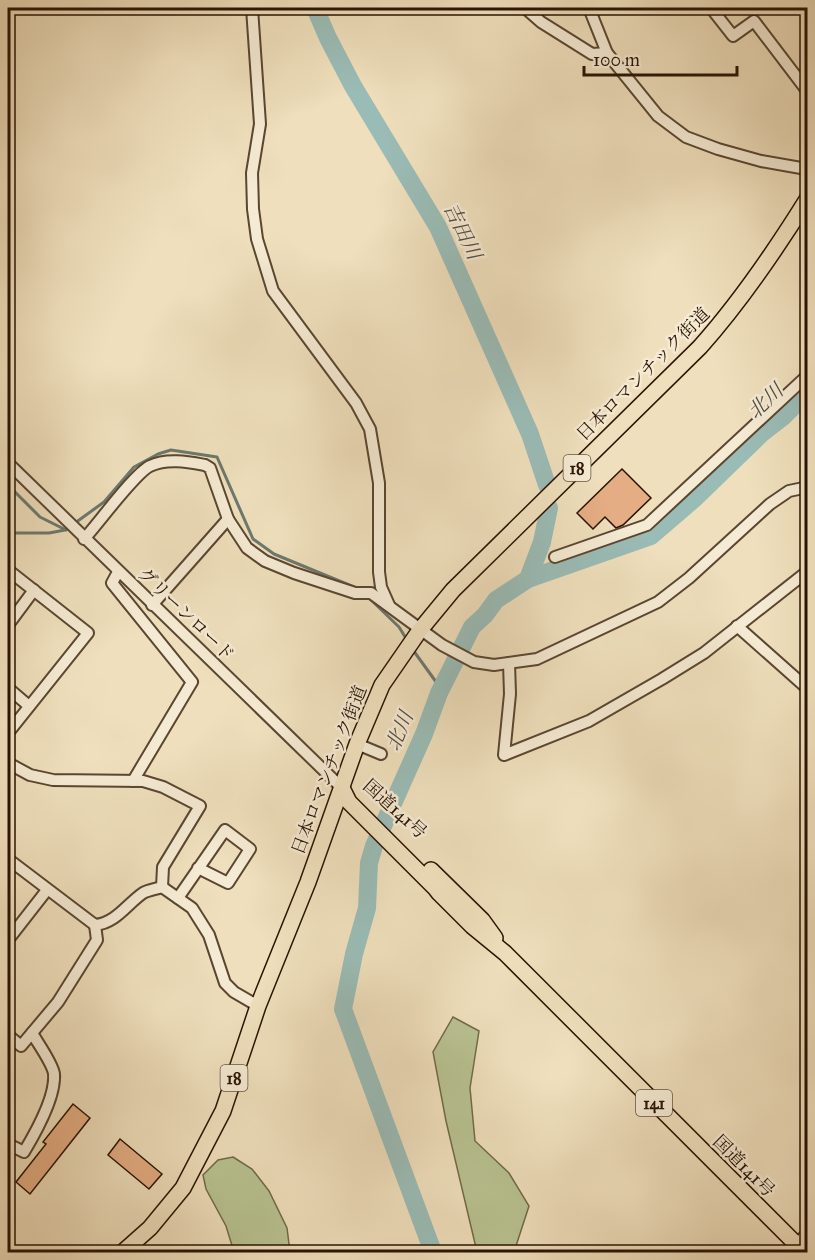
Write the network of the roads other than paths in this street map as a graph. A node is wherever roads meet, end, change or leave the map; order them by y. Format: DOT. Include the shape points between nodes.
graph roads {
  1 [pos="252,8"];
  2 [pos="525,8"];
  3 [pos="589,8"];
  4 [pos="711,8"];
  5 [pos="608,53"];
  6 [pos="807,92"];
  7 [pos="807,164"];
  8 [pos="807,198"];
  9 [pos="807,375"];
  10 [pos="8,463"];
  11 [pos="807,487"];
  12 [pos="228,519"];
  13 [pos="84,539"];
  14 [pos="555,556"];
  15 [pos="8,570"];
  16 [pos="118,572"];
  17 [pos="806,575"];
  18 [pos="34,591"];
  19 [pos="152,605"];
  20 [pos="390,606"];
  21 [pos="8,625"];
  22 [pos="737,626"];
  23 [pos="420,630"];
  24 [pos="509,663"];
  25 [pos="8,688"];
  26 [pos="807,689"];
  27 [pos="29,706"];
  28 [pos="8,733"];
  29 [pos="357,744"];
  30 [pos="381,754"];
  31 [pos="8,763"];
  32 [pos="133,781"];
  33 [pos="342,788"];
  34 [pos="8,859"];
  35 [pos="198,868"];
  36 [pos="162,887"];
  37 [pos="47,890"];
  38 [pos="178,898"];
  39 [pos="94,925"];
  40 [pos="8,940"];
  41 [pos="258,1006"];
  42 [pos="32,1033"];
  43 [pos="8,1035"];
  44 [pos="8,1144"];
  45 [pos="807,1232"];
  46 [pos="797,1250"];
  47 [pos="123,1252"];
  1 -- 20 [label="street" via="260,124 252,173 257,239 273,291 356,403 370,429 379,483 379,572"];
  2 -- 5 [label="street" via="592,54"];
  3 -- 5 [label="street"];
  4 -- 6 [label="street" via="733,36 754,21"];
  5 -- 7 [label="street" via="658,116 686,137 761,161 801,168"];
  8 -- 23 [label="highway, 日本ロマンチック街道 / 18" via="726,319 480,562"];
  9 -- 14 [label="street" via="647,525"];
  10 -- 13 [label="street, グリーンロード"];
  11 -- 24 [label="street" via="789,491 770,504 658,602 537,659"];
  12 -- 13 [label="street" via="210,468 162,462 148,466"];
  12 -- 19 [label="street"];
  12 -- 20 [label="street" via="248,548 265,561 355,592 371,593"];
  13 -- 16 [label="street, グリーンロード"];
  15 -- 18 [label="street"];
  16 -- 19 [label="street, グリーンロード"];
  16 -- 32 [label="street" via="112,583 192,682"];
  17 -- 22 [label="street"];
  18 -- 21 [label="street"];
  18 -- 27 [label="street" via="88,633"];
  19 -- 33 [label="street, グリーンロード"];
  20 -- 23 [label="street"];
  22 -- 24 [label="street" via="704,652 589,721 504,755"];
  22 -- 26 [label="street"];
  23 -- 24 [label="street" via="474,662"];
  23 -- 29 [label="highway, 日本ロマンチック街道 / 18" via="382,685"];
  25 -- 27 [label="street"];
  27 -- 28 [label="street"];
  29 -- 30 [label="street"];
  29 -- 33 [label="highway, 日本ロマンチック街道 / 18"];
  31 -- 32 [label="street" via="30,775 53,780"];
  32 -- 36 [label="street" via="162,787 200,806 163,867"];
  33 -- 41 [label="highway, 日本ロマンチック街道 / 18"];
  33 -- 46 [label="highway, 国道141号 / 141" via="349,802 388,834 472,926 505,953"];
  34 -- 37 [label="street"];
  35 -- 35 [label="street" via="225,830 250,849 228,883"];
  35 -- 38 [label="street"];
  36 -- 38 [label="street"];
  36 -- 39 [label="street" via="144,892 124,911 104,924"];
  37 -- 39 [label="street"];
  37 -- 40 [label="street"];
  38 -- 41 [label="street" via="192,908 209,935 225,982"];
  39 -- 42 [label="street" via="97,940 58,1002"];
  41 -- 47 [label="highway, 日本ロマンチック街道 / 18" via="223,1111 183,1188 150,1228"];
  42 -- 43 [label="street" via="21,1046"];
  42 -- 44 [label="street" via="54,1072 52,1091 24,1152"];
  45 -- 46 [label="street"];
}
